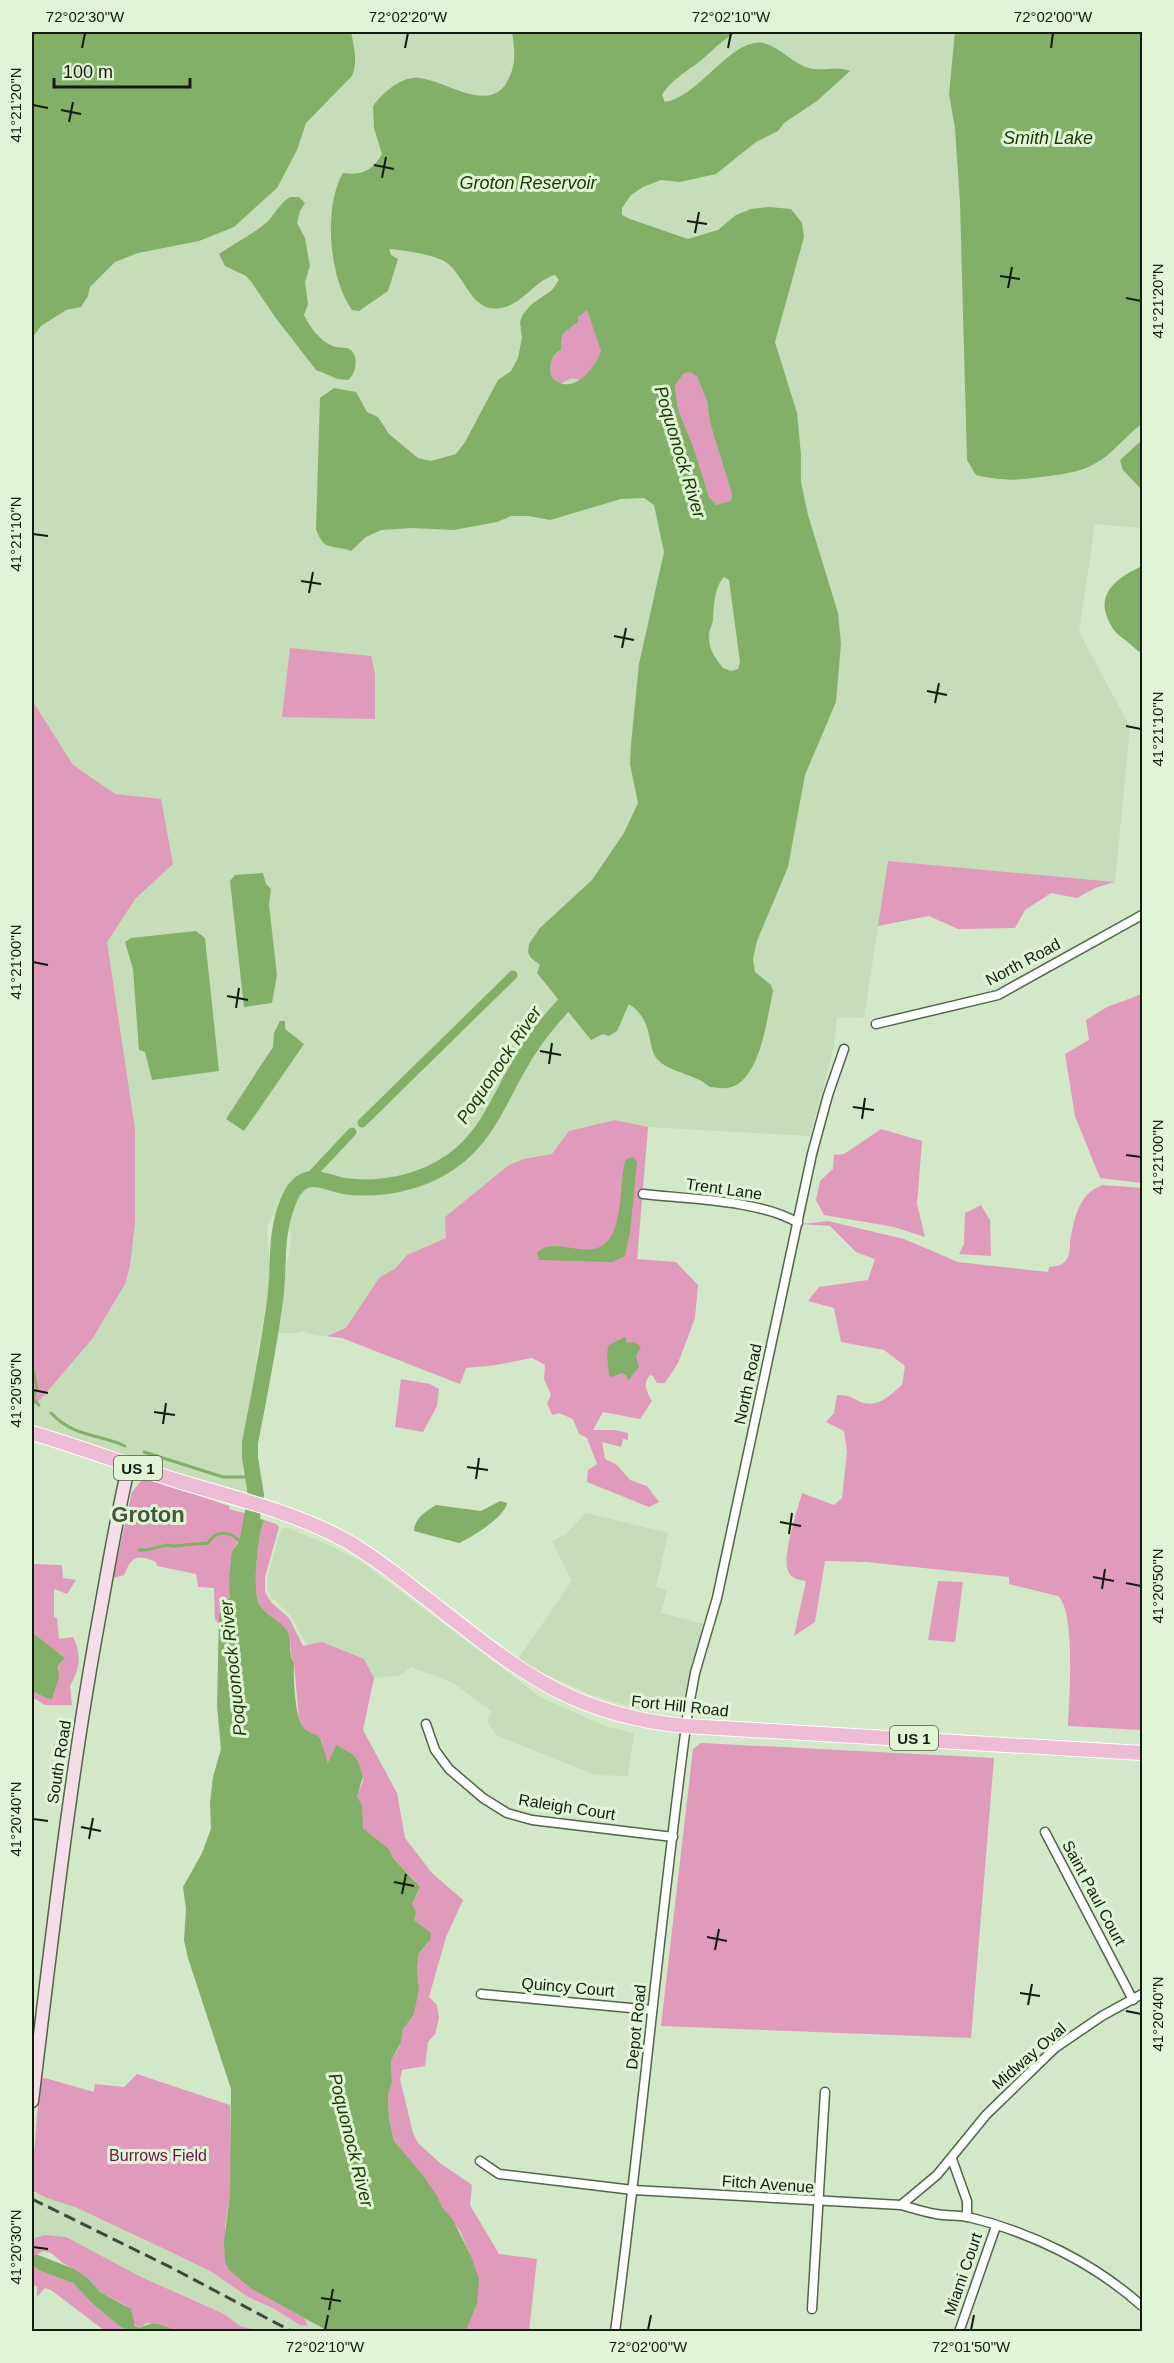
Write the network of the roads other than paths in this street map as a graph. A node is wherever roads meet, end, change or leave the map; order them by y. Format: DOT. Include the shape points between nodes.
graph roads {
  1 [pos="1143,915"];
  2 [pos="876,1024"];
  3 [pos="844,1049"];
  4 [pos="643,1194"];
  5 [pos="798,1223"];
  6 [pos="32,1433"];
  7 [pos="129,1466"];
  8 [pos="426,1724"];
  9 [pos="686,1726"];
  10 [pos="1143,1753"];
  11 [pos="1045,1832"];
  12 [pos="673,1837"];
  13 [pos="481,1994"];
  14 [pos="1142,1995"];
  15 [pos="1133,2000"];
  16 [pos="652,2010"];
  17 [pos="825,2092"];
  18 [pos="32,2101"];
  19 [pos="952,2159"];
  20 [pos="480,2162"];
  21 [pos="633,2190"];
  22 [pos="819,2202"];
  23 [pos="901,2205"];
  24 [pos="967,2217"];
  25 [pos="996,2226"];
  26 [pos="1143,2306"];
  27 [pos="813,2308"];
  28 [pos="615,2331"];
  29 [pos="959,2331"];
  1 -- 2 [label="street, North Road" via="998,995"];
  3 -- 5 [label="street, North Road" via="818,1128"];
  4 -- 5 [label="street, Trent Lane" via="765,1210"];
  5 -- 9 [label="street, North Road"];
  6 -- 7 [label="main road, US 1"];
  7 -- 9 [label="main road, Fort Hill Road / US 1" via="319,1528 367,1553 513,1666 551,1689 615,1714"];
  7 -- 18 [label="main road, South Road" via="82,1715"];
  8 -- 12 [label="street, Raleigh Court" via="435,1750 449,1768 507,1813 532,1820"];
  9 -- 10 [label="main road, Fort Hill Road / US 1"];
  9 -- 12 [label="street, Depot Road"];
  11 -- 15 [label="street, Saint Paul Court"];
  12 -- 16 [label="street, Depot Road"];
  13 -- 16 [label="street, Quincy Court"];
  14 -- 15 [label="street, Midway Oval"];
  15 -- 19 [label="street, Midway Oval" via="1056,2048 986,2115"];
  16 -- 21 [label="street, Depot Road"];
  17 -- 22 [label="street"];
  19 -- 23 [label="street, Midway Oval"];
  19 -- 24 [label="street" via="967,2201"];
  20 -- 21 [label="street, Fitch Avenue" via="500,2174"];
  21 -- 22 [label="street, Fitch Avenue"];
  21 -- 28 [label="street, Depot Road"];
  22 -- 23 [label="street, Fitch Avenue"];
  22 -- 27 [label="street"];
  23 -- 24 [label="street"];
  24 -- 25 [label="street"];
  25 -- 26 [label="street" via="1080,2262 1120,2286"];
  25 -- 29 [label="street, Miami Court"];
}
